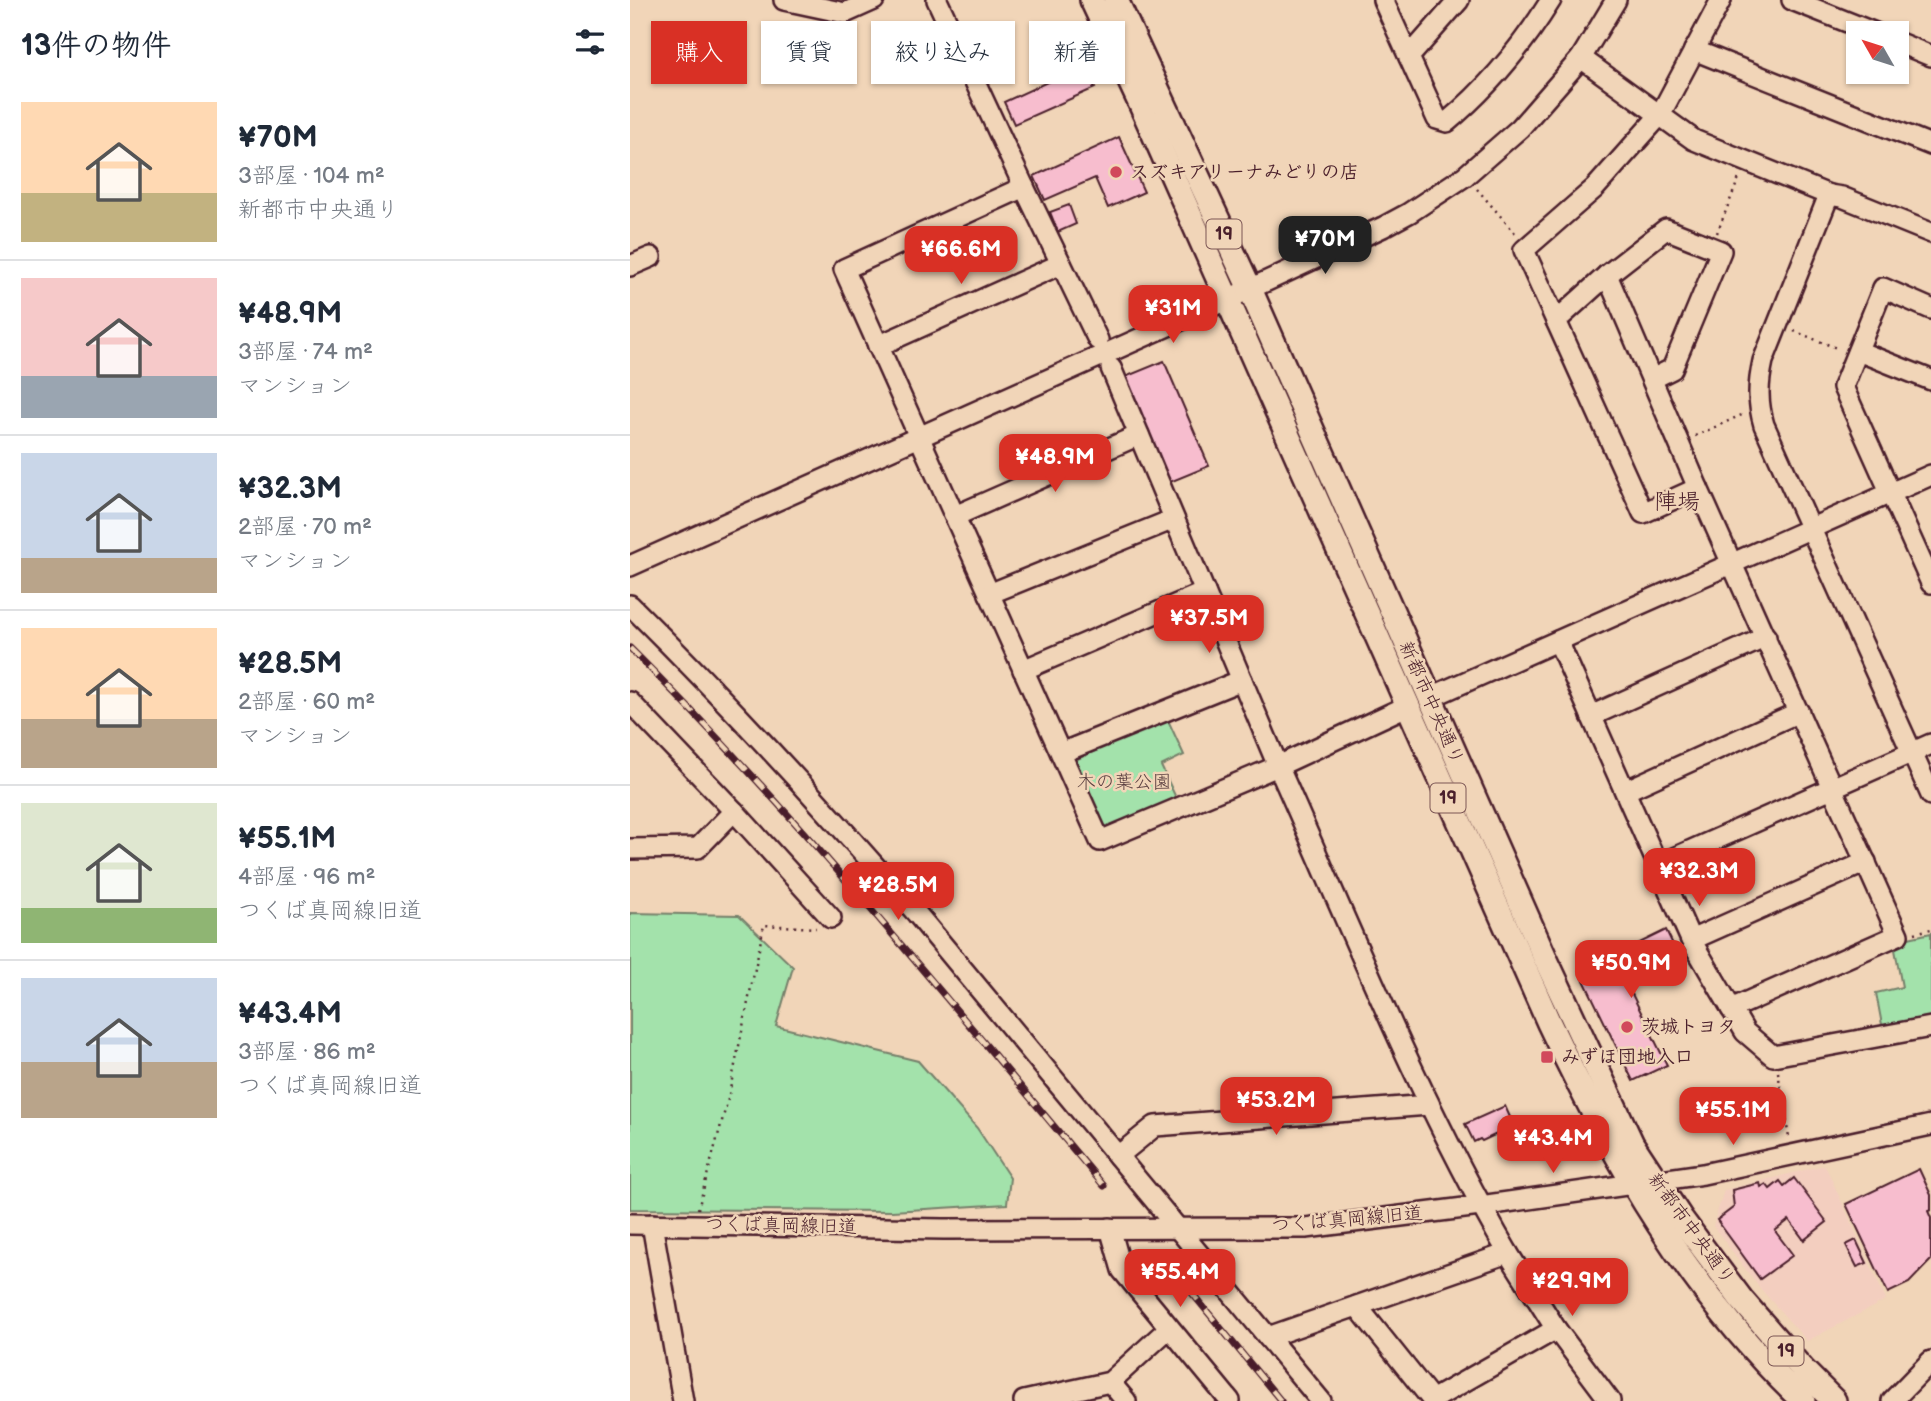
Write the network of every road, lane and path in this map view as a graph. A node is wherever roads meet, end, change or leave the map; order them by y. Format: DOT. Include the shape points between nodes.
graph roads {
  1 [pos="784,0"];
  2 [pos="874,0"];
  3 [pos="937,0"];
  4 [pos="1092,0"];
  5 [pos="1116,0"];
  6 [pos="1383,0"];
  7 [pos="1459,0"];
  8 [pos="1551,0"];
  9 [pos="1721,0"];
  10 [pos="1792,0"];
  11 [pos="1611,2"];
  12 [pos="1846,21"];
  13 [pos="1909,47"];
  14 [pos="1694,50"];
  15 [pos="1931,56"];
  16 [pos="1409,57"];
  17 [pos="1581,58"];
  18 [pos="1660,115"];
  19 [pos="1931,145"];
  20 [pos="1746,162"];
  21 [pos="1475,186"];
  22 [pos="1024,187"];
  23 [pos="1829,195"];
  24 [pos="1931,233"];
  25 [pos="1527,247"];
  26 [pos="1711,247"];
  27 [pos="651,257"];
  28 [pos="1060,264"];
  29 [pos="630,266"];
  30 [pos="1607,275"];
  31 [pos="1250,289"];
  32 [pos="1226,300"];
  33 [pos="1931,309"];
  34 [pos="1556,321"];
  35 [pos="1777,325"];
  36 [pos="1098,340"];
  37 [pos="878,345"];
  38 [pos="1857,354"];
  39 [pos="1111,368"];
  40 [pos="1652,379"];
  41 [pos="1931,380"];
  42 [pos="1759,407"];
  43 [pos="1139,435"];
  44 [pos="919,436"];
  45 [pos="1680,443"];
  46 [pos="1931,475"];
  47 [pos="1698,488"];
  48 [pos="1891,493"];
  49 [pos="955,516"];
  50 [pos="1174,519"];
  51 [pos="1812,528"];
  52 [pos="1925,553"];
  53 [pos="1733,562"];
  54 [pos="630,566"];
  55 [pos="1931,583"];
  56 [pos="1205,592"];
  57 [pos="989,594"];
  58 [pos="630,605"];
  59 [pos="1766,637"];
  60 [pos="1558,641"];
  61 [pos="1023,670"];
  62 [pos="1242,680"];
  63 [pos="1429,698"];
  64 [pos="630,702"];
  65 [pos="1407,706"];
  66 [pos="1799,712"];
  67 [pos="1591,716"];
  68 [pos="1931,744"];
  69 [pos="1912,752"];
  70 [pos="1060,753"];
  71 [pos="1278,765"];
  72 [pos="1833,788"];
  73 [pos="1625,791"];
  74 [pos="1931,794"];
  75 [pos="734,811"];
  76 [pos="630,849"];
  77 [pos="1866,862"];
  78 [pos="1658,865"];
  79 [pos="828,923"];
  80 [pos="1691,940"];
  81 [pos="1731,1009"];
  82 [pos="1931,1027"];
  83 [pos="1777,1066"];
  84 [pos="1429,1105"];
  85 [pos="1931,1125"];
  86 [pos="1790,1142"];
  87 [pos="1118,1156"];
  88 [pos="1655,1181"];
  89 [pos="1632,1184"];
  90 [pos="1480,1206"];
  91 [pos="630,1224"];
  92 [pos="652,1224"];
  93 [pos="694,1225"];
  94 [pos="1110,1228"];
  95 [pos="1178,1228"];
  96 [pos="1508,1253"];
  97 [pos="1357,1306"];
  98 [pos="1169,1328"];
  99 [pos="1556,1329"];
  100 [pos="1268,1337"];
  101 [pos="1931,1360"];
  102 [pos="1110,1382"];
  103 [pos="1030,1400"];
  104 [pos="1433,1400"];
  105 [pos="683,1401"];
  106 [pos="1126,1401"];
  107 [pos="1230,1401"];
  108 [pos="1321,1401"];
  109 [pos="1610,1401"];
  110 [pos="1803,1401"];
  111 [pos="1833,1401"];
  112 [pos="1892,1401"];
  1 -- 2 [label="street" via="845,13"];
  3 -- 22 [label="street"];
  4 -- 32 [label="main road, 新都市中央通り / 19"];
  5 -- 31 [label="main road, 新都市中央通り / 19"];
  6 -- 16 [label="street"];
  7 -- 16 [label="street"];
  8 -- 16 [label="street" via="1503,68 1447,122 1437,119"];
  9 -- 14 [label="street"];
  10 -- 12 [label="street"];
  11 -- 17 [label="street"];
  13 -- 15 [label="street"];
  14 -- 18 [label="street"];
  14 -- 19 [label="street"];
  17 -- 18 [label="street"];
  17 -- 31 [label="street" via="1520,128 1439,195 1383,227"];
  18 -- 20 [label="street" via="1694,140"];
  18 -- 25 [label="street" via="1595,188"];
  20 -- 23 [label="street"];
  20 -- 26 [label="path"];
  21 -- 25 [label="path"];
  22 -- 28 [label="street"];
  22 -- 37 [label="street" via="844,269"];
  23 -- 24 [label="street"];
  23 -- 35 [label="street"];
  25 -- 34 [label="street" via="1524,250"];
  26 -- 30 [label="street" via="1666,229"];
  26 -- 40 [label="street" via="1721,251 1672,369"];
  27 -- 29 [label="street"];
  28 -- 36 [label="street"];
  28 -- 37 [label="street"];
  30 -- 34 [label="street"];
  30 -- 40 [label="street"];
  31 -- 32 [label="street"];
  31 -- 63 [label="main road, 新都市中央通り / 19"];
  32 -- 44 [label="street"];
  32 -- 65 [label="main road, 新都市中央通り / 19"];
  33 -- 38 [label="street" via="1883,288"];
  34 -- 47 [label="street" via="1643,513"];
  35 -- 38 [label="path"];
  35 -- 42 [label="street" via="1758,383"];
  37 -- 44 [label="street"];
  38 -- 41 [label="street"];
  38 -- 48 [label="street" via="1843,387"];
  39 -- 43 [label="street"];
  40 -- 45 [label="street"];
  42 -- 45 [label="path"];
  42 -- 51 [label="street"];
  43 -- 49 [label="street"];
  43 -- 50 [label="street"];
  44 -- 49 [label="street"];
  44 -- 54 [label="street"];
  45 -- 47 [label="street"];
  46 -- 48 [label="street"];
  47 -- 53 [label="street"];
  48 -- 51 [label="street"];
  48 -- 52 [label="street"];
  49 -- 57 [label="street"];
  50 -- 56 [label="street"];
  50 -- 57 [label="street"];
  51 -- 53 [label="street"];
  51 -- 69 [label="street"];
  52 -- 55 [label="street"];
  53 -- 59 [label="street"];
  53 -- 60 [label="street"];
  56 -- 61 [label="street"];
  56 -- 62 [label="street"];
  57 -- 61 [label="street"];
  58 -- 87 [label="street" via="848,835"];
  59 -- 66 [label="street"];
  59 -- 67 [label="street"];
  60 -- 63 [label="street"];
  60 -- 67 [label="street"];
  61 -- 70 [label="street"];
  62 -- 70 [label="street"];
  62 -- 71 [label="street"];
  63 -- 88 [label="main road, 新都市中央通り / 19" via="1599,1076"];
  64 -- 75 [label="street"];
  65 -- 71 [label="street"];
  65 -- 89 [label="main road, 新都市中央通り / 19" via="1580,1089"];
  66 -- 72 [label="street"];
  66 -- 73 [label="street"];
  67 -- 73 [label="street"];
  68 -- 69 [label="street"];
  69 -- 72 [label="street"];
  69 -- 74 [label="street"];
  70 -- 71 [label="street" via="1100,841"];
  71 -- 84 [label="street"];
  72 -- 77 [label="street"];
  72 -- 78 [label="street"];
  73 -- 78 [label="street"];
  75 -- 76 [label="street" via="698,848"];
  75 -- 79 [label="street"];
  77 -- 80 [label="street"];
  77 -- 81 [label="street" via="1898,935"];
  78 -- 80 [label="street"];
  79 -- 93 [label="path" via="764,925 728,1099"];
  80 -- 81 [label="street"];
  81 -- 82 [label="street" via="1745,1032 1773,1056"];
  83 -- 86 [label="path"];
  84 -- 87 [label="street" via="1155,1126"];
  84 -- 90 [label="street"];
  85 -- 88 [label="street, つくば真岡線旧道"];
  87 -- 95 [label="street"];
  88 -- 89 [label="street, つくば真岡線旧道"];
  88 -- 111 [label="main road, 新都市中央通り / 19" via="1741,1299"];
  89 -- 90 [label="street, つくば真岡線旧道"];
  89 -- 110 [label="main road, 新都市中央通り / 19" via="1689,1271"];
  90 -- 95 [label="street, つくば真岡線旧道" via="1306,1228"];
  90 -- 96 [label="street"];
  91 -- 92 [label="street, つくば真岡線旧道"];
  92 -- 93 [label="street, つくば真岡線旧道"];
  92 -- 105 [label="street"];
  93 -- 94 [label="street, つくば真岡線旧道"];
  94 -- 95 [label="street, つくば真岡線旧道"];
  94 -- 98 [label="street" via="1122,1270"];
  95 -- 100 [label="street"];
  96 -- 97 [label="street"];
  96 -- 99 [label="street"];
  97 -- 100 [label="street"];
  97 -- 104 [label="street"];
  98 -- 102 [label="street"];
  98 -- 107 [label="street"];
  99 -- 104 [label="street"];
  99 -- 109 [label="street"];
  100 -- 108 [label="street"];
  101 -- 112 [label="street"];
  102 -- 103 [label="street"];
  102 -- 106 [label="street"];
}
